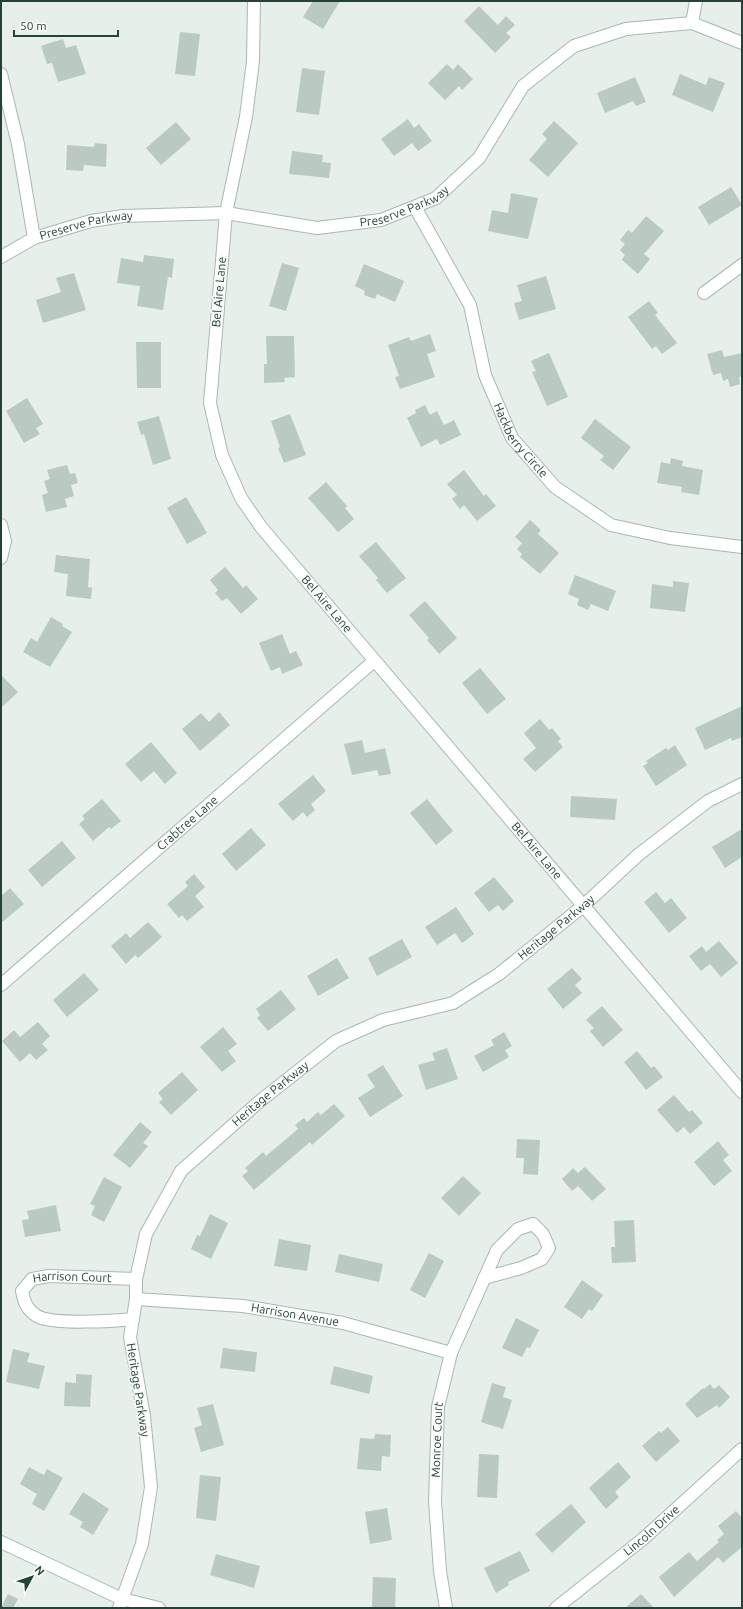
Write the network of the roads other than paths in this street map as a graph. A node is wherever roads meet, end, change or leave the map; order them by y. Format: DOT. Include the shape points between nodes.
graph roads {
  1 [pos="254,1"];
  2 [pos="696,1"];
  3 [pos="692,23"];
  4 [pos="742,43"];
  5 [pos="1,74"];
  6 [pos="415,206"];
  7 [pos="226,213"];
  8 [pos="34,238"];
  9 [pos="1,257"];
  10 [pos="742,265"];
  11 [pos="704,293"];
  12 [pos="1,524"];
  13 [pos="742,547"];
  14 [pos="1,558"];
  15 [pos="374,661"];
  16 [pos="742,784"];
  17 [pos="583,906"];
  18 [pos="1,985"];
  19 [pos="742,1092"];
  20 [pos="484,1278"];
  21 [pos="136,1279"];
  22 [pos="136,1299"];
  23 [pos="133,1319"];
  24 [pos="451,1353"];
  25 [pos="742,1449"];
  26 [pos="1,1542"];
  27 [pos="120,1603"];
  28 [pos="159,1608"];
  29 [pos="446,1608"];
  30 [pos="556,1608"];
  1 -- 7 [label="street, Bel Aire Lane" via="253,60 246,117"];
  2 -- 3 [label="street"];
  3 -- 4 [label="street, Preserve Parkway"];
  3 -- 6 [label="street, Preserve Parkway" via="626,29 574,46 523,86 480,158 436,198"];
  5 -- 8 [label="street" via="18,144"];
  6 -- 7 [label="street, Preserve Parkway" via="381,220 317,228"];
  6 -- 13 [label="street, Hackberry Circle" via="470,305 485,375 512,438 555,487 611,525 670,538"];
  7 -- 8 [label="street, Preserve Parkway" via="123,216 91,221"];
  7 -- 15 [label="street, Bel Aire Lane" via="210,403 222,455 241,498 261,527"];
  8 -- 9 [label="street, Preserve Parkway"];
  10 -- 11 [label="street"];
  12 -- 14 [label="street" via="5,541"];
  15 -- 17 [label="street, Bel Aire Lane"];
  15 -- 18 [label="street, Crabtree Lane"];
  16 -- 17 [label="street, Heritage Parkway" via="708,801 638,855"];
  17 -- 19 [label="street, Bel Aire Lane"];
  17 -- 21 [label="street, Heritage Parkway" via="499,974 453,1003 383,1020 336,1041 260,1101 181,1171 146,1234"];
  20 -- 20 [label="street, Monroe Court" via="542,1260 549,1248 543,1234 533,1224 518,1229 497,1250"];
  20 -- 24 [label="street, Monroe Court"];
  21 -- 22 [label="street, Heritage Parkway"];
  21 -- 23 [label="street, Harrison Court" via="49,1276 32,1279 22,1291 25,1306 38,1317 106,1322"];
  22 -- 23 [label="street, Heritage Parkway"];
  22 -- 24 [label="street, Harrison Avenue" via="243,1306 320,1319"];
  23 -- 27 [label="street, Heritage Parkway" via="130,1337 144,1416 151,1488 142,1544"];
  24 -- 29 [label="street, Monroe Court" via="438,1407 435,1501 440,1571"];
  25 -- 30 [label="street, Lincoln Drive" via="642,1539"];
  26 -- 27 [label="street"];
  27 -- 28 [label="street"];
}
